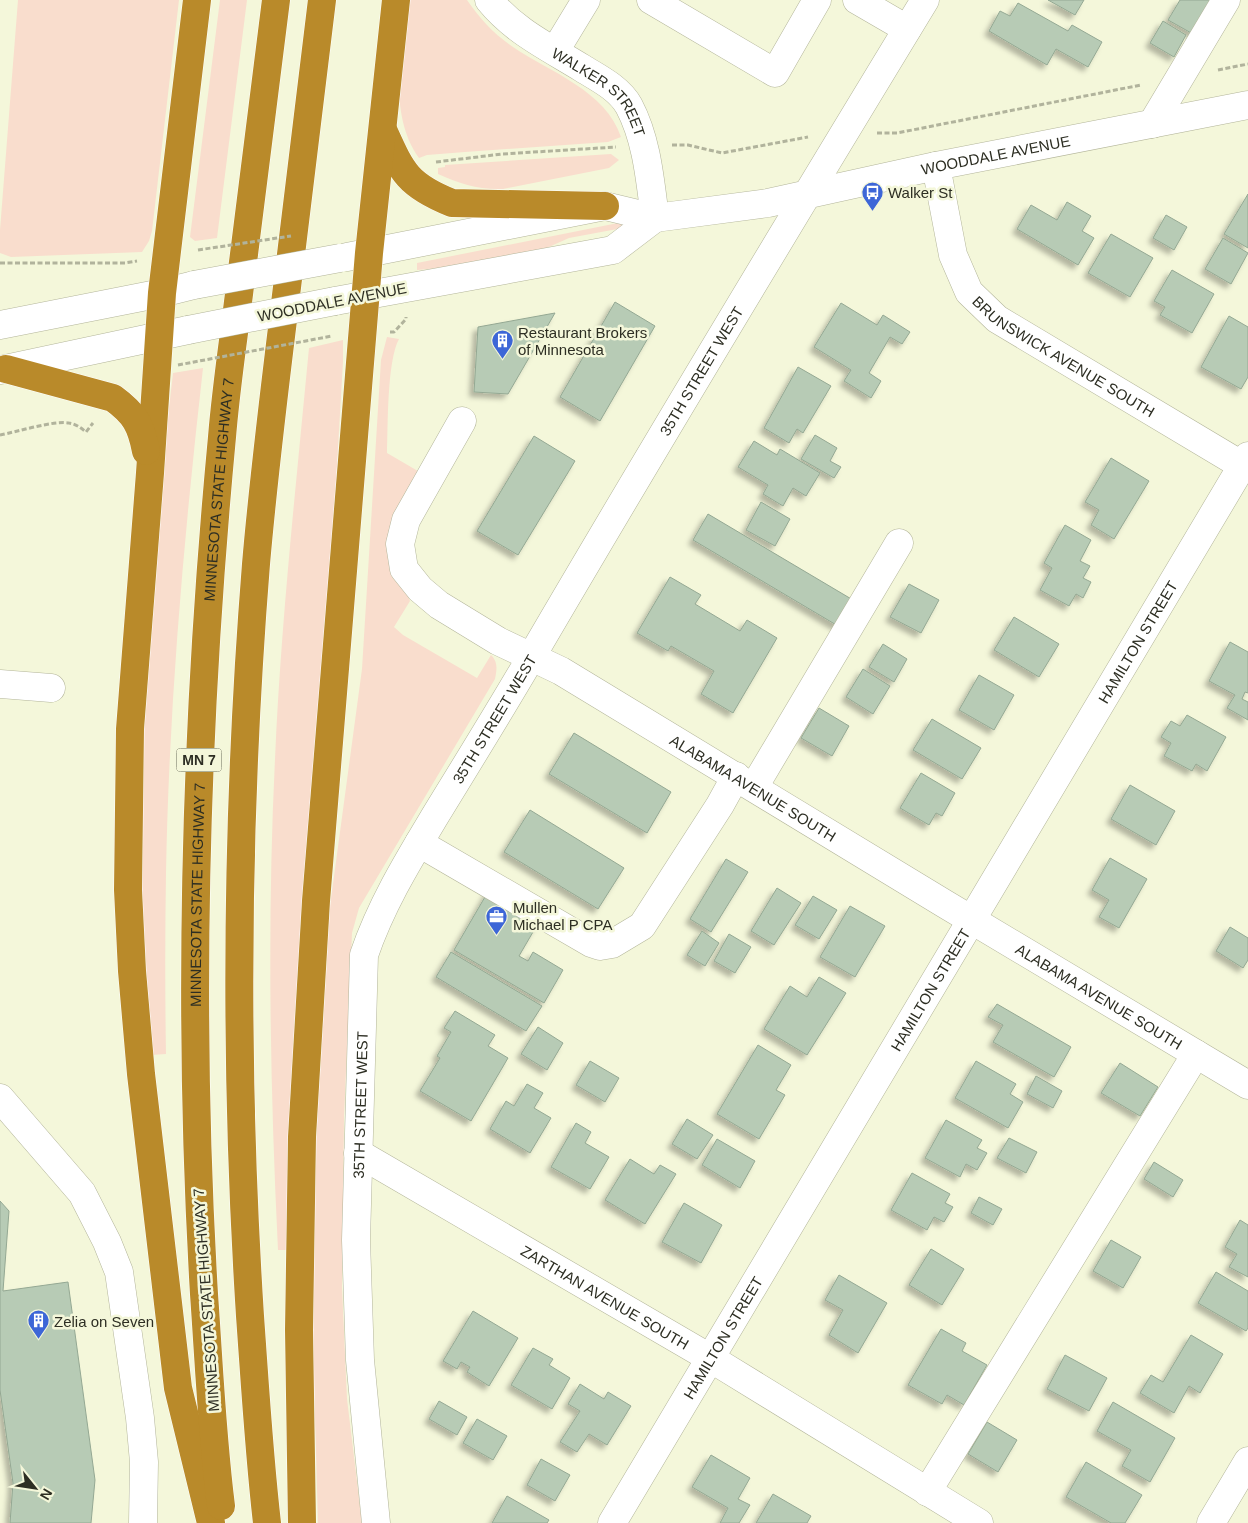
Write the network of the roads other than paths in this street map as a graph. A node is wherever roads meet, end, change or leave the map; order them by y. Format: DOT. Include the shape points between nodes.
graph roads {
  1 [pos="197,0"];
  2 [pos="276,0"];
  3 [pos="322,0"];
  4 [pos="396,0"];
  5 [pos="490,0"];
  6 [pos="586,0"];
  7 [pos="651,0"];
  8 [pos="817,0"];
  9 [pos="857,0"];
  10 [pos="925,0"];
  11 [pos="1226,0"];
  12 [pos="907,29"];
  13 [pos="554,51"];
  14 [pos="1248,105"];
  15 [pos="1152,124"];
  16 [pos="383,128"];
  17 [pos="936,166"];
  18 [pos="805,195"];
  19 [pos="606,206"];
  20 [pos="655,218"];
  21 [pos="369,253"];
  22 [pos="162,293"];
  23 [pos="366,296"];
  24 [pos="0,325"];
  25 [pos="159,337"];
  26 [pos="2,366"];
  27 [pos="462,421"];
  28 [pos="1246,464"];
  29 [pos="150,473"];
  30 [pos="900,543"];
  31 [pos="532,657"];
  32 [pos="0,684"];
  33 [pos="51,688"];
  34 [pos="745,782"];
  35 [pos="419,843"];
  36 [pos="972,920"];
  37 [pos="1196,1054"];
  38 [pos="1248,1085"];
  39 [pos="0,1098"];
  40 [pos="358,1153"];
  41 [pos="710,1358"];
  42 [pos="1248,1461"];
  43 [pos="927,1492"];
  44 [pos="143,1523"];
  45 [pos="211,1523"];
  46 [pos="223,1523"];
  47 [pos="267,1523"];
  48 [pos="302,1523"];
  49 [pos="376,1523"];
  50 [pos="612,1523"];
  51 [pos="979,1523"];
  52 [pos="1211,1523"];
  1 -- 22 [label="highway"];
  2 -- 46 [label="highway, MINNESOTA STATE HIGHWAY 7 / MN 7" via="222,432 200,741 194,963 195,1096 208,1354"];
  3 -- 47 [label="highway, MN 7" via="257,555 241,827 240,1093 244,1221"];
  4 -- 16 [label="highway"];
  5 -- 13 [label="street, WALKER STREET" via="524,33"];
  6 -- 13 [label="street"];
  7 -- 8 [label="street" via="775,73"];
  9 -- 12 [label="street"];
  10 -- 12 [label="street, 35TH STREET WEST"];
  11 -- 15 [label="street"];
  12 -- 18 [label="street, 35TH STREET WEST"];
  13 -- 20 [label="street, WALKER STREET" via="611,86 628,105 647,160"];
  14 -- 15 [label="street, WOODDALE AVENUE"];
  15 -- 17 [label="street, WOODDALE AVENUE"];
  16 -- 19 [label="highway" via="398,163 416,185 452,203"];
  16 -- 21 [label="highway"];
  17 -- 18 [label="street, WOODDALE AVENUE"];
  17 -- 28 [label="street, BRUNSWICK AVENUE SOUTH" via="953,256 969,292 996,319"];
  18 -- 20 [label="street, WOODDALE AVENUE"];
  18 -- 31 [label="street, 35TH STREET WEST"];
  19 -- 20 [label="street, WOODDALE AVENUE"];
  19 -- 21 [label="street, WOODDALE AVENUE"];
  20 -- 23 [label="street, WOODDALE AVENUE" via="613,250"];
  21 -- 22 [label="street, WOODDALE AVENUE, bridge"];
  21 -- 23 [label="highway"];
  22 -- 24 [label="street, WOODDALE AVENUE"];
  22 -- 25 [label="highway"];
  23 -- 25 [label="street, WOODDALE AVENUE, bridge"];
  23 -- 48 [label="highway" via="316,901 303,1127 299,1330"];
  25 -- 26 [label="street, WOODDALE AVENUE"];
  25 -- 29 [label="highway"];
  26 -- 29 [label="highway" via="119,402 135,416 143,433"];
  27 -- 31 [label="street, ALABAMA AVENUE SOUTH" via="406,520 400,544 404,569 438,605"];
  28 -- 36 [label="street, HAMILTON STREET"];
  29 -- 45 [label="highway" via="130,728 128,890 132,971 178,1388"];
  30 -- 34 [label="street"];
  31 -- 34 [label="street, ALABAMA AVENUE SOUTH" via="561,671"];
  31 -- 35 [label="street, 35TH STREET WEST"];
  32 -- 33 [label="street"];
  34 -- 35 [label="street" via="720,805 642,926 612,944 600,946 592,943"];
  34 -- 36 [label="street, ALABAMA AVENUE SOUTH"];
  35 -- 40 [label="street, 35TH STREET WEST" via="389,894 364,955"];
  36 -- 37 [label="street, ALABAMA AVENUE SOUTH"];
  36 -- 41 [label="street, HAMILTON STREET"];
  37 -- 38 [label="street, ALABAMA AVENUE SOUTH"];
  37 -- 43 [label="street"];
  39 -- 44 [label="street" via="82,1193 108,1242 119,1272 140,1418 144,1462"];
  40 -- 41 [label="street, ZARTHAN AVENUE SOUTH"];
  40 -- 49 [label="street, 35TH STREET WEST" via="356,1240 360,1360"];
  41 -- 43 [label="street, ZARTHAN AVENUE SOUTH"];
  41 -- 50 [label="street, HAMILTON STREET"];
  42 -- 52 [label="street"];
  43 -- 51 [label="street, ZARTHAN AVENUE SOUTH"];
}
